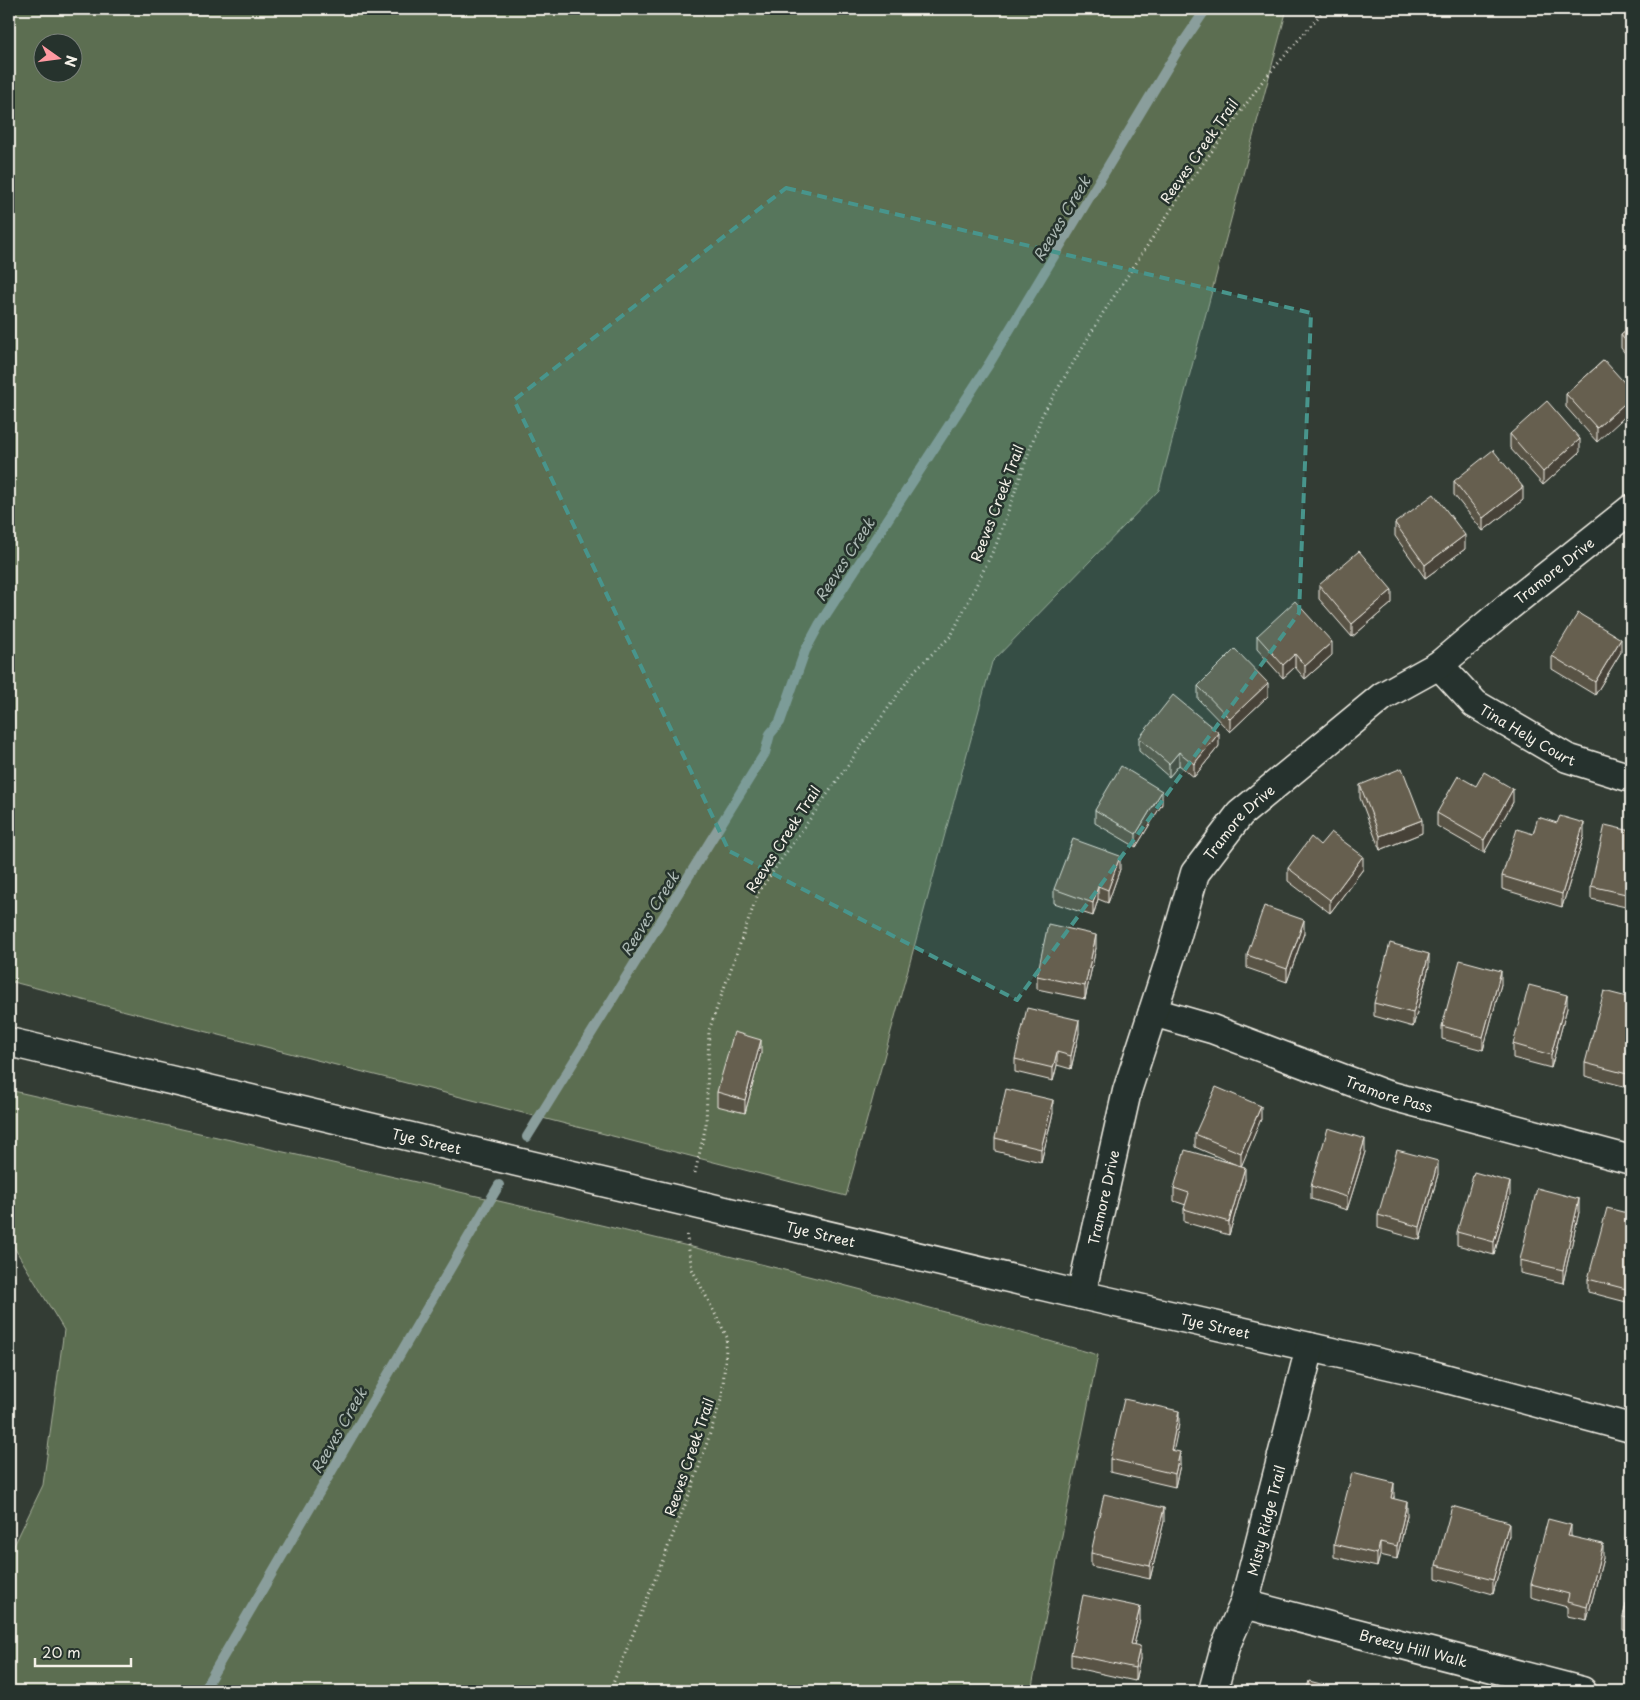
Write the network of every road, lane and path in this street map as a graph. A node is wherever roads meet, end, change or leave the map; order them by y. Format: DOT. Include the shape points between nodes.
graph roads {
  1 [pos="1325,9"];
  2 [pos="1631,509"];
  3 [pos="1439,665"];
  4 [pos="1631,778"];
  5 [pos="1153,1012"];
  6 [pos="9,1042"];
  7 [pos="1631,1160"];
  8 [pos="695,1174"];
  9 [pos="685,1226"];
  10 [pos="1081,1294"];
  11 [pos="1310,1347"];
  12 [pos="1631,1428"];
  13 [pos="1244,1604"];
  14 [pos="610,1691"];
  15 [pos="1213,1691"];
  16 [pos="1582,1691"];
  1 -- 8 [label="path, Reeves Creek Trail" via="1256,90 1186,186 1097,321 1042,415 996,545 951,636 915,670 759,891 709,1030 706,1125"];
  2 -- 3 [label="street, Tramore Drive"];
  3 -- 4 [label="street, Tina Hely Court" via="1474,704 1567,758"];
  3 -- 5 [label="street, Tramore Drive" via="1383,696 1240,814 1195,873"];
  5 -- 7 [label="street, Tramore Pass" via="1221,1032 1384,1094"];
  5 -- 10 [label="street, Tramore Drive" via="1127,1091"];
  6 -- 10 [label="street, Tye Street"];
  9 -- 14 [label="path, Reeves Creek Trail" via="692,1269 726,1337 722,1398 693,1485"];
  10 -- 11 [label="street, Tye Street"];
  11 -- 12 [label="street, Tye Street" via="1429,1374"];
  11 -- 13 [label="street, Misty Ridge Trail"];
  13 -- 15 [label="street, Misty Ridge Trail" via="1225,1647"];
  13 -- 16 [label="street, Breezy Hill Walk"];
}
